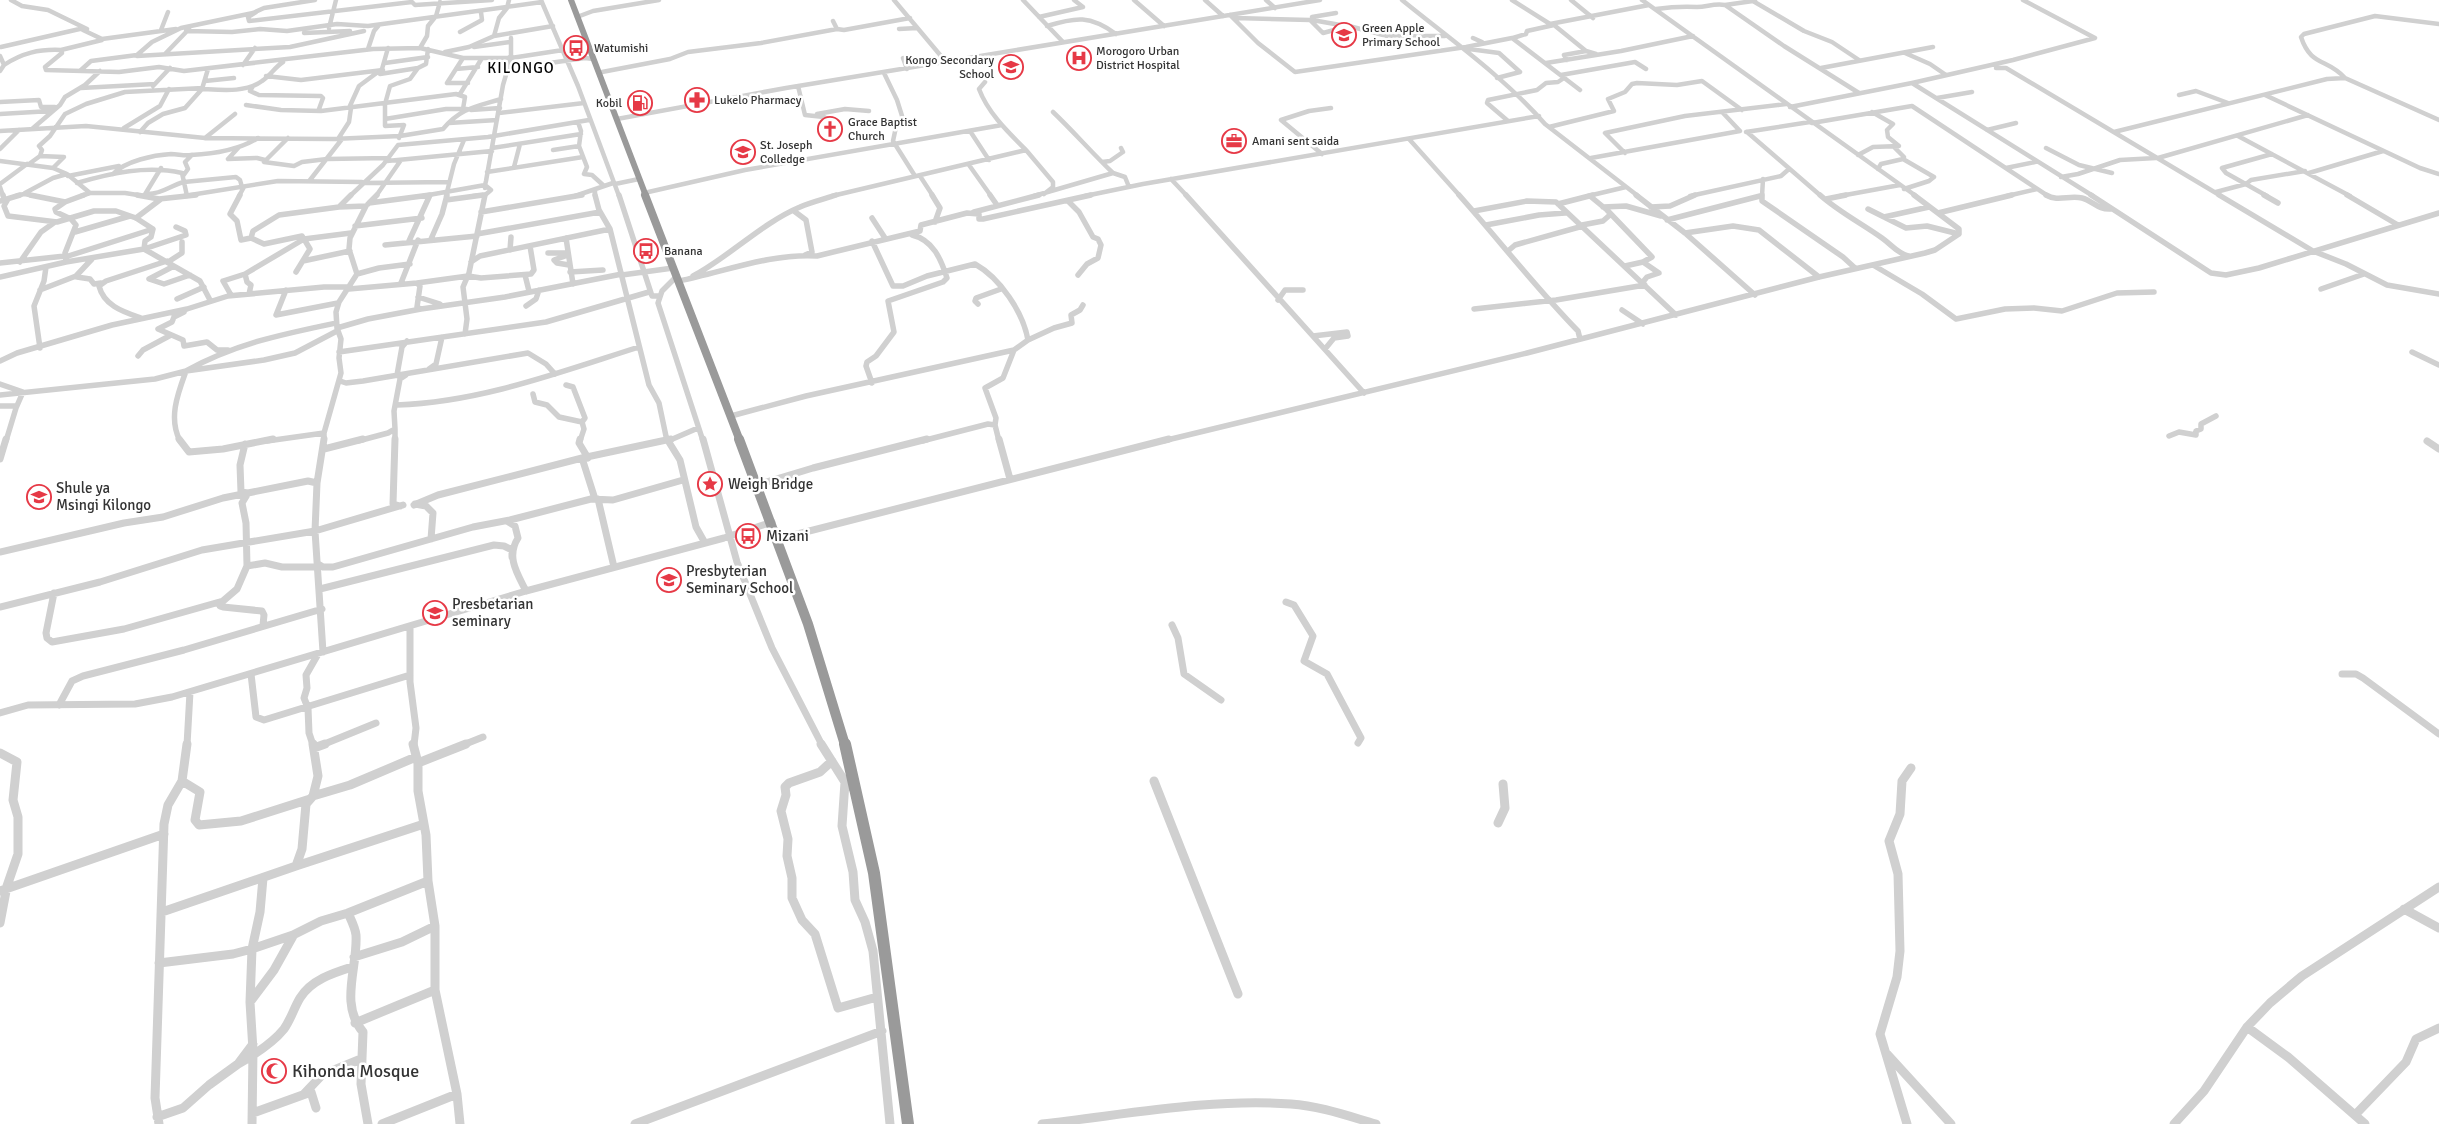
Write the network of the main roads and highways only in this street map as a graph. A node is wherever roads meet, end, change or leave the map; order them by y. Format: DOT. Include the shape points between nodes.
graph roads {
  1 [pos="571,0"];
  2 [pos="908,1124"];
  1 -- 2 [label="highway" via="772,522 822,665 858,791 880,908"];
}
